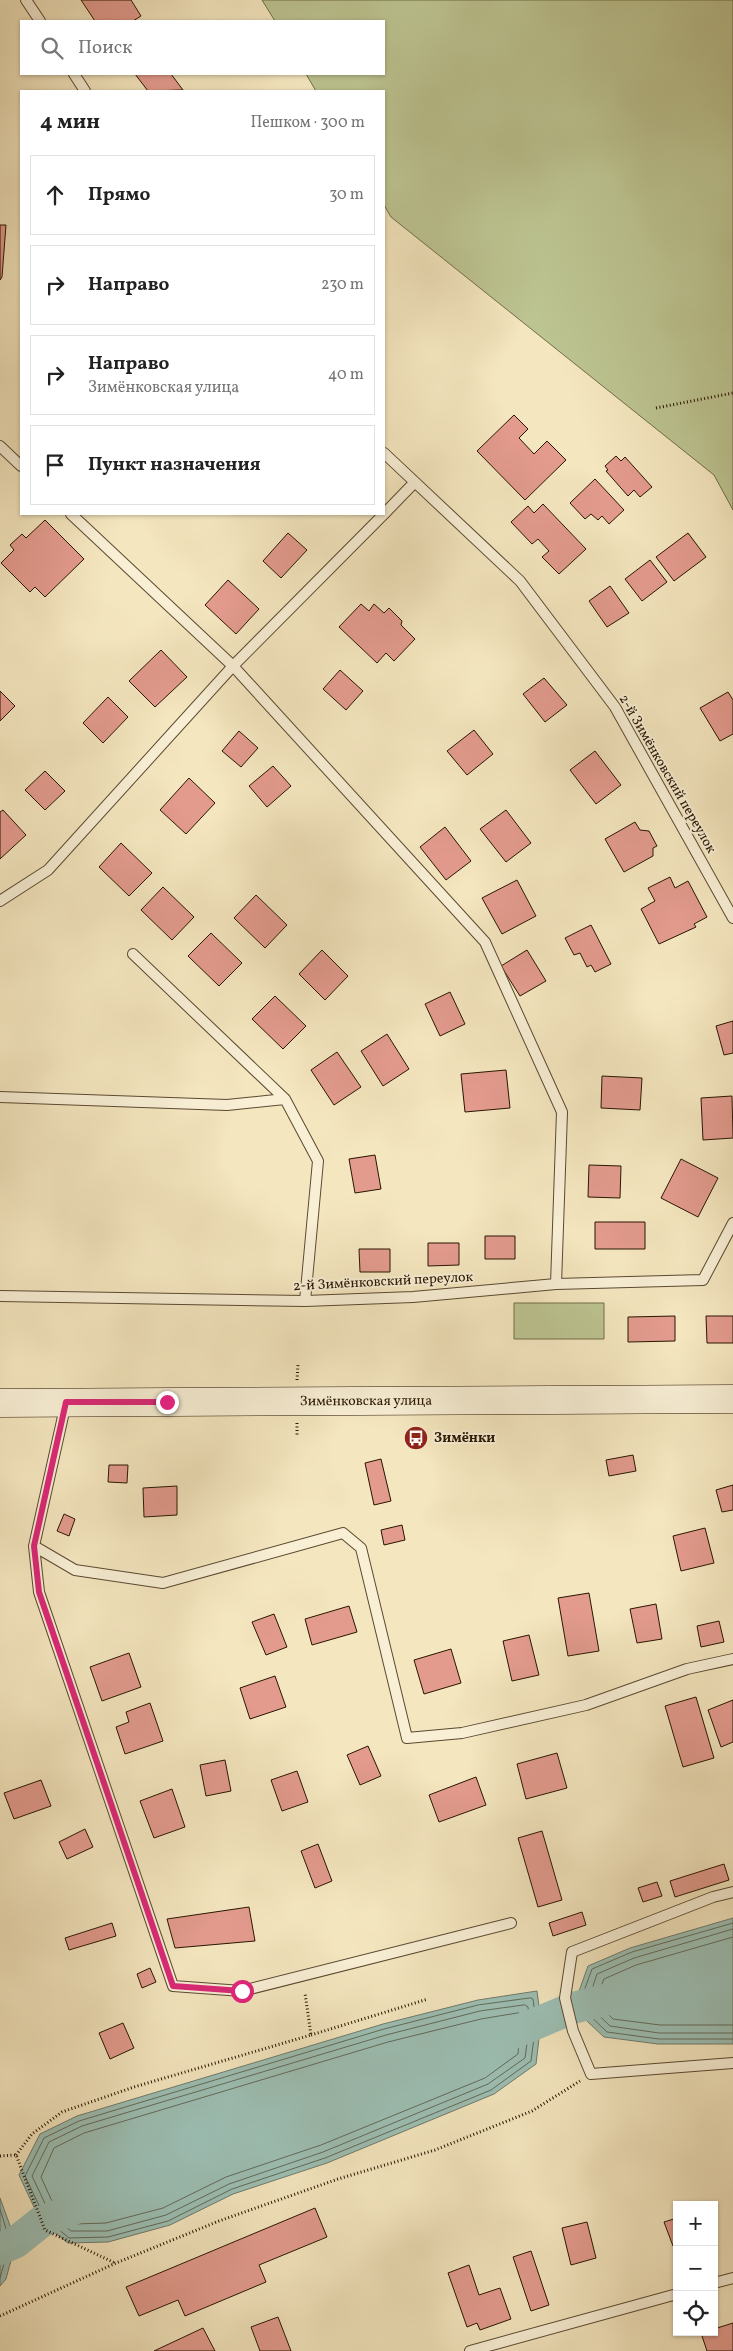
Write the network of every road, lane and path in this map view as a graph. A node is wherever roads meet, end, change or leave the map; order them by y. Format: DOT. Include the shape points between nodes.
graph roads {
  1 [pos="26,0"];
  2 [pos="39,20"];
  3 [pos="75,75"];
  4 [pos="84,90"];
  5 [pos="733,393"];
  6 [pos="656,408"];
  7 [pos="0,446"];
  8 [pos="385,454"];
  9 [pos="20,465"];
  10 [pos="414,483"];
  11 [pos="385,513"];
  12 [pos="72,515"];
  13 [pos="383,515"];
  14 [pos="233,666"];
  15 [pos="0,900"];
  16 [pos="733,918"];
  17 [pos="133,954"];
  18 [pos="0,1097"];
  19 [pos="285,1099"];
  20 [pos="733,1223"];
  21 [pos="556,1284"];
  22 [pos="0,1296"];
  23 [pos="305,1302"];
  24 [pos="733,1399"];
  25 [pos="66,1402"];
  26 [pos="0,1403"];
  27 [pos="34,1546"];
  28 [pos="733,1660"];
  29 [pos="733,1892"];
  30 [pos="511,1923"];
  31 [pos="305,1993"];
  32 [pos="428,1999"];
  33 [pos="311,2035"];
  34 [pos="733,2063"];
  35 [pos="591,2074"];
  36 [pos="16,2154"];
  37 [pos="0,2156"];
  38 [pos="116,2263"];
  39 [pos="733,2278"];
  40 [pos="718,2282"];
  41 [pos="673,2295"];
  42 [pos="0,2316"];
  43 [pos="470,2351"];
  1 -- 2 [label="lane"];
  3 -- 4 [label="lane"];
  5 -- 6 [label="path"];
  7 -- 9 [label="lane"];
  8 -- 10 [label="lane, 2-й Зимёнковский переулок"];
  10 -- 11 [label="lane"];
  10 -- 16 [label="lane, 2-й Зимёнковский переулок" via="520,581 615,707"];
  12 -- 14 [label="lane"];
  13 -- 14 [label="lane"];
  14 -- 15 [label="lane" via="48,870"];
  14 -- 21 [label="lane" via="485,942 562,1112"];
  17 -- 19 [label="lane"];
  18 -- 19 [label="lane" via="227,1105"];
  19 -- 23 [label="lane" via="318,1161"];
  20 -- 21 [label="lane, 2-й Зимёнковский переулок" via="703,1280"];
  21 -- 23 [label="lane, 2-й Зимёнковский переулок" via="413,1297"];
  22 -- 23 [label="lane, 2-й Зимёнковский переулок"];
  24 -- 25 [label="main road, Зимёнковская улица"];
  25 -- 26 [label="main road, Зимёнковская улица"];
  25 -- 27 [label="lane"];
  27 -- 28 [label="lane" via="75,1570 163,1583 343,1533 361,1548 407,1738 462,1733 586,1705 687,1670"];
  27 -- 30 [label="lane" via="39,1592 173,1986 242,1991"];
  29 -- 35 [label="lane" via="572,1952 565,1998 573,2031"];
  31 -- 33 [label="path"];
  32 -- 33 [label="path"];
  33 -- 36 [label="path" via="134,2087 62,2112 32,2134"];
  34 -- 35 [label="lane"];
  35 -- 38 [label="path" via="523,2115 435,2150 338,2179 219,2221"];
  36 -- 37 [label="path"];
  36 -- 38 [label="path" via="44,2230"];
  38 -- 42 [label="path"];
  39 -- 40 [label="lane"];
  41 -- 43 [label="lane"];
}
